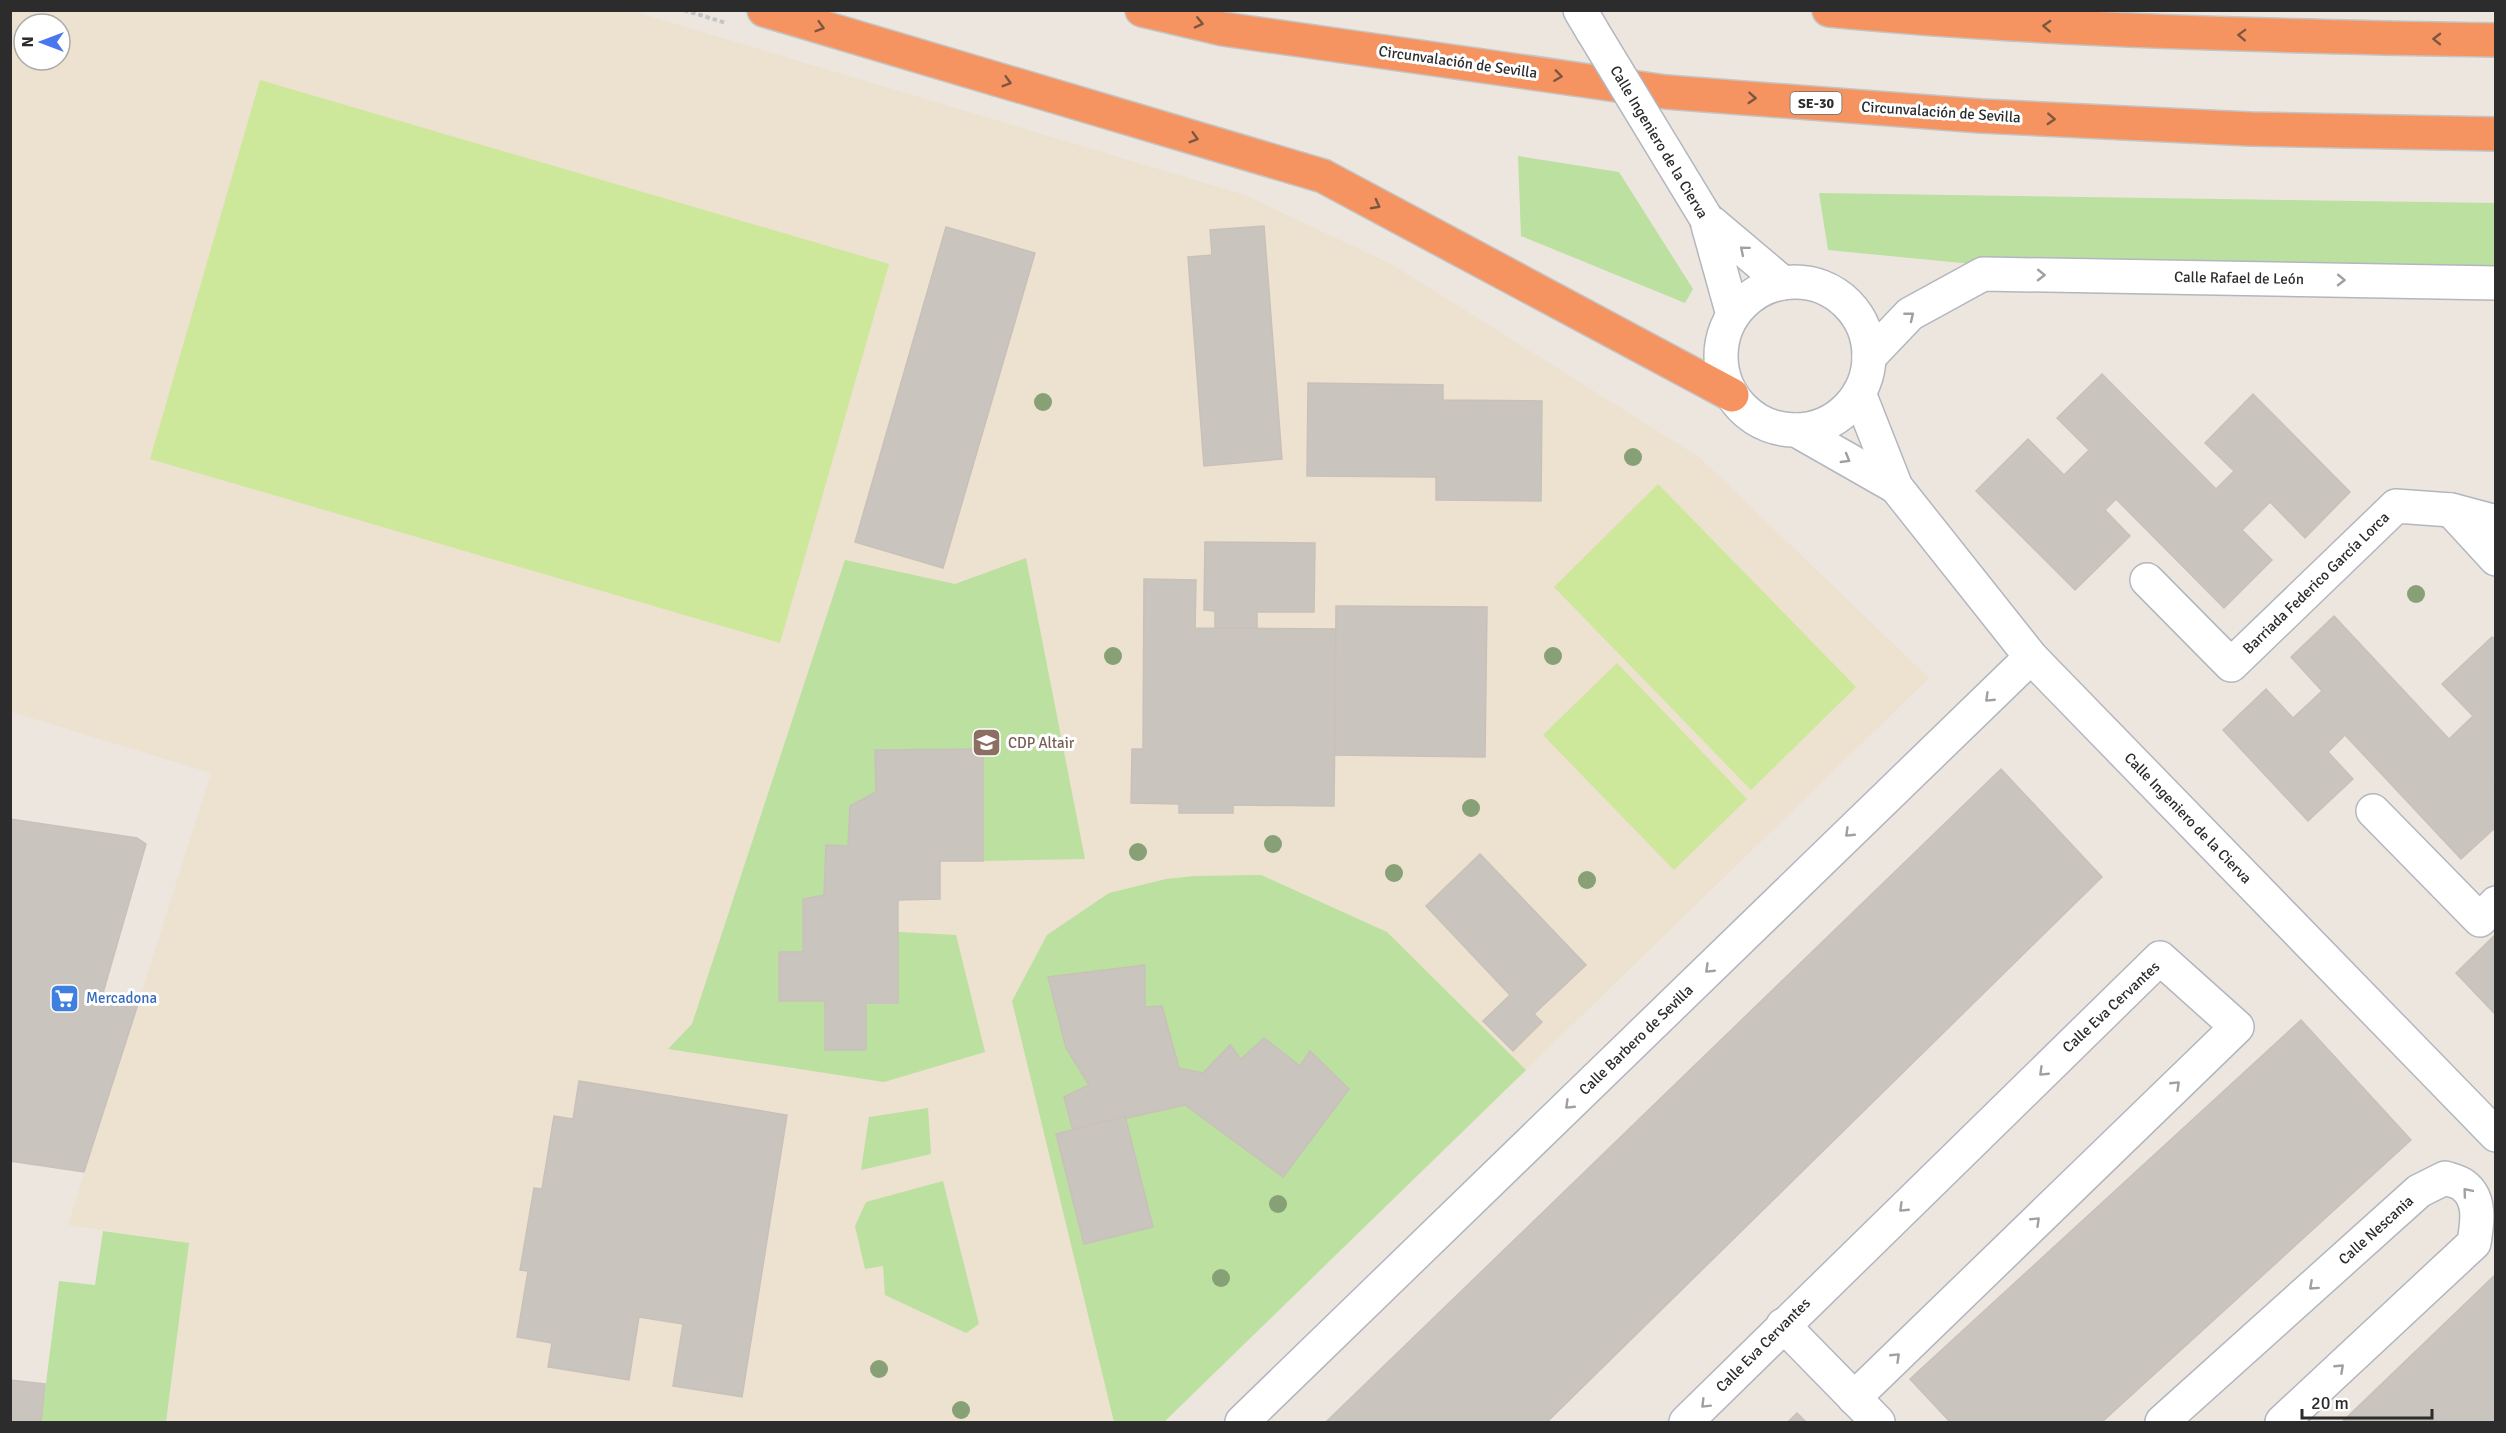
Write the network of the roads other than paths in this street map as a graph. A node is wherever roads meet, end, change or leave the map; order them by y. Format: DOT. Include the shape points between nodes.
graph roads {
  1 [pos="764,10"];
  2 [pos="1142,10"];
  3 [pos="1580,10"];
  4 [pos="1829,10"];
  5 [pos="2496,40"];
  6 [pos="2496,134"];
  7 [pos="1706,218"];
  8 [pos="1783,283"];
  9 [pos="2496,283"];
  10 [pos="1733,315"];
  11 [pos="1869,357"];
  12 [pos="1859,393"];
  13 [pos="1732,395"];
  14 [pos="1796,430"];
  15 [pos="1896,487"];
  16 [pos="2451,510"];
  17 [pos="2496,522"];
  18 [pos="2496,559"];
  19 [pos="2147,580"];
  20 [pos="2031,657"];
  21 [pos="2373,811"];
  22 [pos="2496,903"];
  23 [pos="2496,1135"];
  24 [pos="1783,1325"];
  25 [pos="1854,1398"];
  26 [pos="1242,1422"];
  27 [pos="1686,1422"];
  28 [pos="1878,1422"];
  29 [pos="2162,1422"];
  30 [pos="2282,1422"];
  1 -- 13 [label="highway, one-way" via="1323,176"];
  2 -- 6 [label="highway, Circunvalación de Sevilla / SE-30, one-way" via="1223,29 1666,92 1981,116 2238,129"];
  3 -- 7 [label="street, Calle Ingeniero de la Cierva, bridge"];
  5 -- 4 [label="highway, one-way" via="2231,35 1954,22"];
  8 -- 7 [label="street, one-way"];
  7 -- 10 [label="street, Calle Ingeniero de la Cierva"];
  8 -- 10 [label="street" via="1758,292"];
  8 -- 11 [label="street" via="1815,285 1837,295 1854,312 1865,333"];
  11 -- 9 [label="street, Calle Rafael de León, one-way" via="1910,314 1983,274"];
  10 -- 13 [label="street" via="1724,334 1721,355"];
  11 -- 12 [label="street" via="1867,376"];
  12 -- 14 [label="street" via="1843,413 1828,422"];
  12 -- 15 [label="street, Calle Ingeniero de la Cierva"];
  13 -- 14 [label="street" via="1748,414 1771,426"];
  14 -- 15 [label="street, Calle Ingeniero de la Cierva, one-way"];
  15 -- 20 [label="street, Calle Ingeniero de la Cierva"];
  16 -- 17 [label="street, Barriada Federico García Lorca"];
  16 -- 18 [label="street"];
  16 -- 19 [label="street, Barriada Federico García Lorca" via="2396,506 2231,666"];
  20 -- 23 [label="street, Calle Ingeniero de la Cierva"];
  20 -- 26 [label="street, Calle Barbero de Sevilla, one-way"];
  21 -- 22 [label="street" via="2480,920"];
  24 -- 25 [label="street"];
  25 -- 24 [label="street, Calle Eva Cervantes, one-way" via="2236,1027 2160,958"];
  24 -- 27 [label="street, Calle Eva Cervantes, one-way"];
  25 -- 28 [label="street"];
  30 -- 29 [label="street, Calle Nescania, one-way" via="2474,1243 2476,1203 2464,1185 2445,1178 2419,1191"];
}
